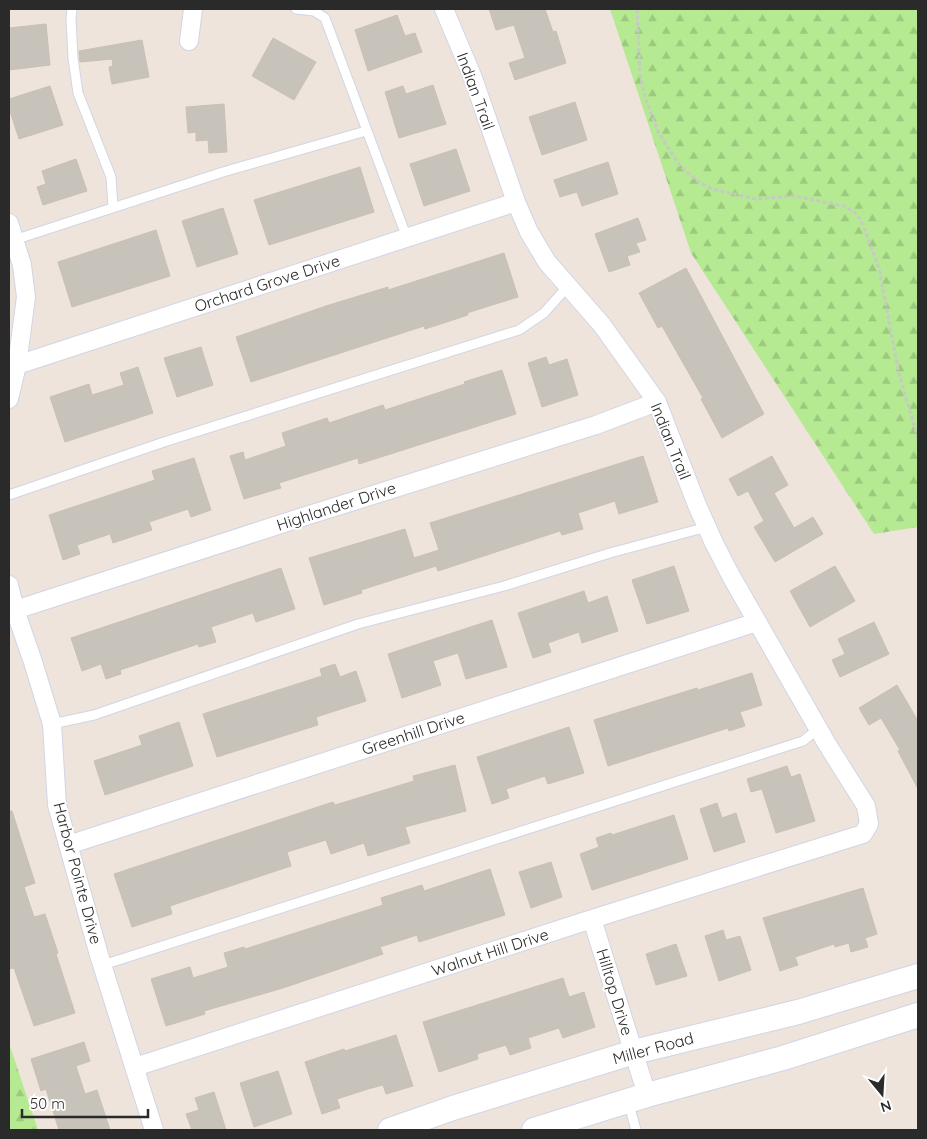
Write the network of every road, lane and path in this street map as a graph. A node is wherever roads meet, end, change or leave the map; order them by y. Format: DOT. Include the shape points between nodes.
graph roads {
  1 [pos="72,9"];
  2 [pos="193,9"];
  3 [pos="296,9"];
  4 [pos="444,9"];
  5 [pos="637,9"];
  6 [pos="189,41"];
  7 [pos="366,131"];
  8 [pos="516,202"];
  9 [pos="113,207"];
  10 [pos="9,223"];
  11 [pos="407,238"];
  12 [pos="14,240"];
  13 [pos="568,286"];
  14 [pos="17,364"];
  15 [pos="9,399"];
  16 [pos="657,402"];
  17 [pos="918,439"];
  18 [pos="9,495"];
  19 [pos="707,527"];
  20 [pos="9,584"];
  21 [pos="15,610"];
  22 [pos="757,622"];
  23 [pos="52,724"];
  24 [pos="818,729"];
  25 [pos="846,840"];
  26 [pos="68,845"];
  27 [pos="592,919"];
  28 [pos="103,965"];
  29 [pos="918,976"];
  30 [pos="918,1015"];
  31 [pos="634,1052"];
  32 [pos="135,1068"];
  33 [pos="638,1098"];
  34 [pos="154,1130"];
  35 [pos="390,1130"];
  36 [pos="534,1130"];
  37 [pos="636,1130"];
  1 -- 9 [label="lane" via="72,58 78,93 111,177"];
  2 -- 6 [label="street"];
  3 -- 7 [label="lane" via="314,11 325,18"];
  4 -- 8 [label="street, Indian Trail" via="473,78"];
  5 -- 17 [label="path" via="644,94 658,132 680,166 712,189 756,198 794,196 842,206 861,220 879,268 899,374"];
  7 -- 9 [label="lane"];
  7 -- 11 [label="lane"];
  8 -- 11 [label="street, Orchard Grove Drive"];
  8 -- 13 [label="street, Indian Trail" via="547,262"];
  9 -- 12 [label="lane"];
  10 -- 12 [label="street"];
  11 -- 14 [label="street, Orchard Grove Drive"];
  12 -- 14 [label="street" via="22,265 26,297"];
  13 -- 16 [label="street, Indian Trail" via="602,325"];
  13 -- 18 [label="lane" via="544,313 519,330 167,441"];
  14 -- 15 [label="street"];
  16 -- 19 [label="street, Indian Trail"];
  16 -- 21 [label="street, Highlander Drive"];
  19 -- 22 [label="street, Indian Trail"];
  19 -- 23 [label="lane" via="358,624 94,715"];
  20 -- 21 [label="street, Harbor Pointe Drive"];
  21 -- 23 [label="street, Harbor Pointe Drive"];
  22 -- 24 [label="street, Indian Trail"];
  22 -- 26 [label="street, Greenhill Drive"];
  23 -- 26 [label="street, Harbor Pointe Drive" via="57,805"];
  24 -- 25 [label="street, Indian Trail" via="866,806 869,824 863,834"];
  24 -- 28 [label="lane" via="803,741"];
  25 -- 27 [label="street, Walnut Hill Drive"];
  26 -- 28 [label="street, Harbor Pointe Drive"];
  27 -- 31 [label="street, Hilltop Drive"];
  27 -- 32 [label="street, Walnut Hill Drive"];
  28 -- 32 [label="street, Harbor Pointe Drive"];
  29 -- 31 [label="main road, Miller Road" via="798,1012"];
  30 -- 33 [label="main road" via="783,1058"];
  31 -- 33 [label="street, Hilltop Drive"];
  31 -- 35 [label="main road, Miller Road"];
  32 -- 34 [label="street, Harbor Pointe Drive"];
  33 -- 36 [label="main road"];
  33 -- 37 [label="lane"];
}
